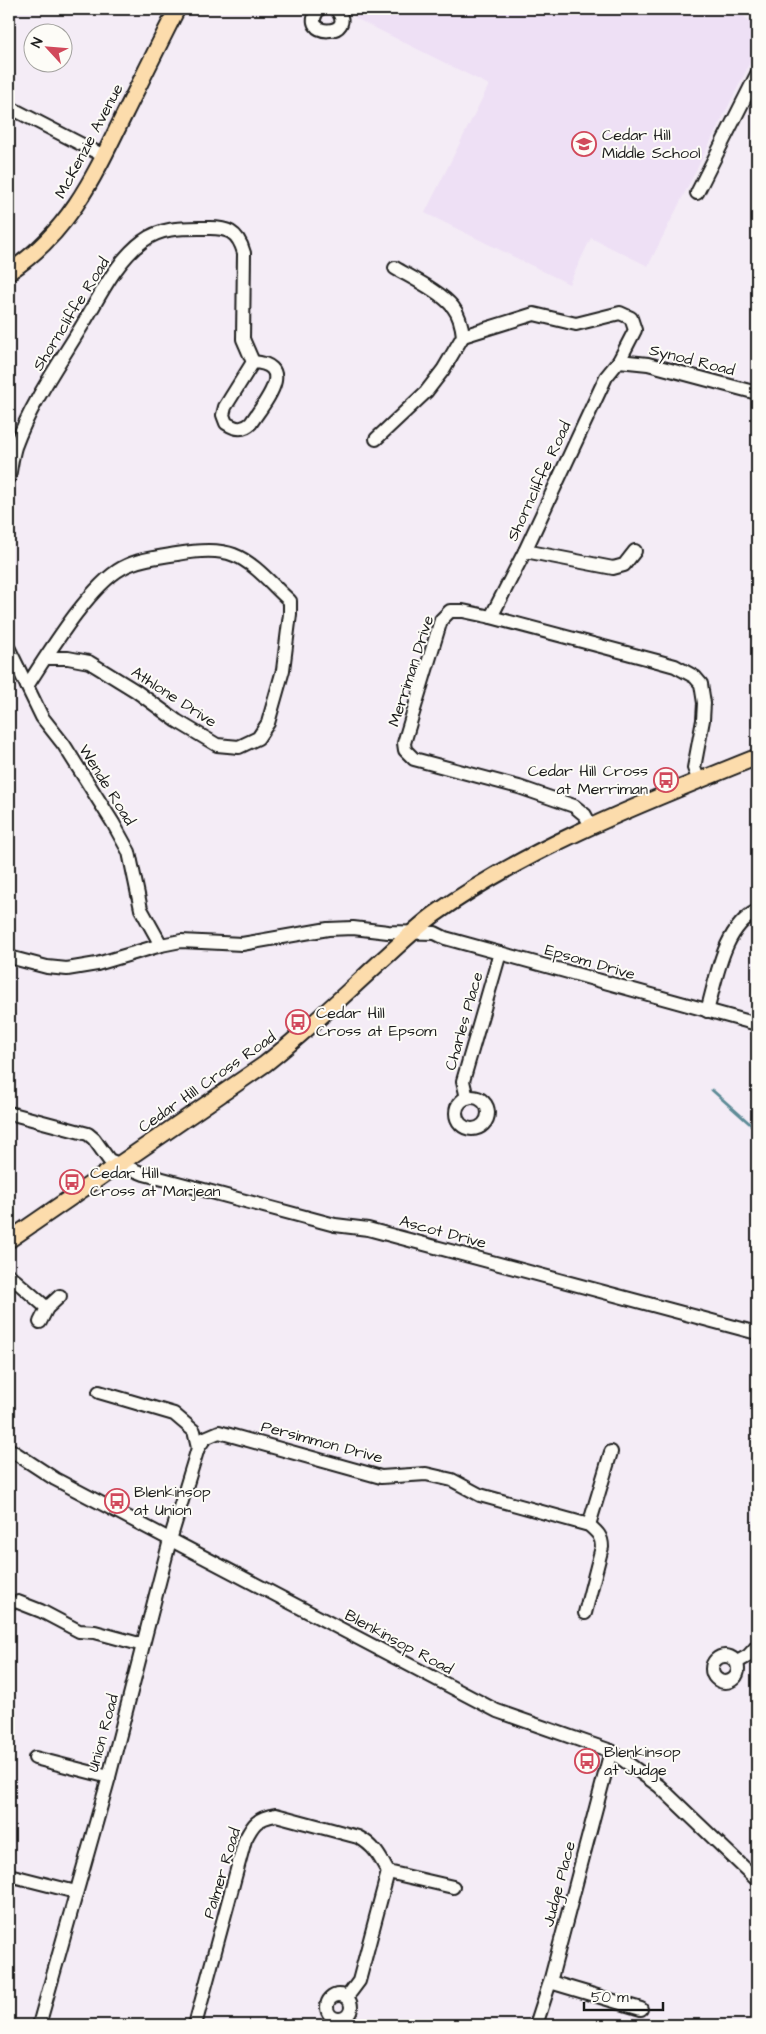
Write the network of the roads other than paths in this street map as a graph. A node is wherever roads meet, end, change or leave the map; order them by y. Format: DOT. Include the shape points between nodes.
graph roads {
  1 [pos="177,9"];
  2 [pos="320,9"];
  3 [pos="338,9"];
  4 [pos="757,74"];
  5 [pos="9,107"];
  6 [pos="104,156"];
  7 [pos="697,193"];
  8 [pos="395,268"];
  9 [pos="9,272"];
  10 [pos="463,336"];
  11 [pos="619,361"];
  12 [pos="253,362"];
  13 [pos="757,393"];
  14 [pos="376,440"];
  15 [pos="9,477"];
  16 [pos="525,551"];
  17 [pos="635,551"];
  18 [pos="491,617"];
  19 [pos="9,649"];
  20 [pos="45,658"];
  21 [pos="27,686"];
  22 [pos="757,757"];
  23 [pos="699,780"];
  24 [pos="591,826"];
  25 [pos="757,911"];
  26 [pos="414,932"];
  27 [pos="161,945"];
  28 [pos="500,953"];
  29 [pos="9,957"];
  30 [pos="707,1012"];
  31 [pos="757,1024"];
  32 [pos="467,1098"];
  33 [pos="9,1113"];
  34 [pos="119,1165"];
  35 [pos="9,1240"];
  36 [pos="9,1275"];
  37 [pos="60,1296"];
  38 [pos="47,1308"];
  39 [pos="40,1322"];
  40 [pos="757,1333"];
  41 [pos="99,1392"];
  42 [pos="198,1448"];
  43 [pos="9,1449"];
  44 [pos="611,1452"];
  45 [pos="589,1525"];
  46 [pos="170,1540"];
  47 [pos="18,1602"];
  48 [pos="585,1614"];
  49 [pos="143,1644"];
  50 [pos="757,1646"];
  51 [pos="737,1662"];
  52 [pos="611,1751"];
  53 [pos="35,1758"];
  54 [pos="109,1777"];
  55 [pos="388,1872"];
  56 [pos="9,1875"];
  57 [pos="757,1880"];
  58 [pos="453,1886"];
  59 [pos="76,1892"];
  60 [pos="550,1982"];
  61 [pos="347,1997"];
  62 [pos="642,2009"];
  63 [pos="39,2025"];
  64 [pos="195,2025"];
  65 [pos="536,2025"];
  1 -- 6 [label="main road, McKenzie Avenue"];
  2 -- 3 [label="street" via="316,23 321,30 329,32 339,25"];
  4 -- 7 [label="street"];
  5 -- 6 [label="street"];
  6 -- 9 [label="main road, McKenzie Avenue" via="86,192 68,216 44,244"];
  8 -- 10 [label="street" via="453,307"];
  10 -- 11 [label="street, Shorncliffe Road" via="534,314 576,324 620,313 631,318 635,330"];
  10 -- 14 [label="street" via="426,392"];
  11 -- 13 [label="street, Synod Road" via="648,364"];
  11 -- 16 [label="street, Shorncliffe Road" via="606,377"];
  12 -- 12 [label="street" via="223,415 226,423 238,429 251,423 277,378 274,371 261,362"];
  12 -- 15 [label="street, Shorncliffe Road" via="242,339 244,253 240,240 231,231 214,227 169,229 143,241 105,287 63,354 28,418 15,449"];
  16 -- 17 [label="street" via="613,568 624,565"];
  16 -- 18 [label="street, Shorncliffe Road"];
  18 -- 23 [label="street, Merriman Drive" via="675,666 695,676 702,684 704,703 694,768"];
  18 -- 24 [label="street, Merriman Drive" via="450,611 441,620 404,743 405,750 414,759 519,787 574,806 585,815"];
  19 -- 21 [label="street, Wende Road"];
  20 -- 20 [label="street, Athlone Drive" via="89,662 217,745 239,747 258,738 268,723 283,670 290,601 235,555 190,552 145,559 122,568 107,580 85,602"];
  20 -- 21 [label="street, Athlone Drive"];
  21 -- 27 [label="street, Wende Road" via="42,717 64,745 129,852 141,909"];
  22 -- 23 [label="main road, Cedar Hill Cross Road"];
  23 -- 24 [label="main road, Cedar Hill Cross Road"];
  24 -- 26 [label="main road, Cedar Hill Cross Road" via="459,897"];
  25 -- 30 [label="street" via="745,917 726,946"];
  26 -- 27 [label="street, Epsom Drive" via="353,928 242,944 181,941"];
  26 -- 28 [label="street, Epsom Drive" via="435,933"];
  26 -- 34 [label="main road, Cedar Hill Cross Road" via="291,1043"];
  27 -- 29 [label="street, Epsom Drive" via="97,964 67,969"];
  28 -- 30 [label="street, Epsom Drive"];
  28 -- 32 [label="street, Charles Place" via="463,1081"];
  30 -- 31 [label="street, Epsom Drive"];
  33 -- 34 [label="street" via="88,1134 109,1160"];
  34 -- 35 [label="main road, Cedar Hill Cross Road"];
  34 -- 40 [label="street, Ascot Drive" via="316,1220 368,1229"];
  36 -- 38 [label="street"];
  37 -- 38 [label="street"];
  38 -- 39 [label="street"];
  41 -- 42 [label="street" via="174,1414 194,1431"];
  42 -- 45 [label="street, Persimmon Drive" via="205,1438 219,1432 381,1477 426,1474 452,1480 480,1495"];
  42 -- 46 [label="street, Union Road"];
  43 -- 46 [label="street, Blenkinsop Road" via="55,1478"];
  44 -- 45 [label="street"];
  45 -- 48 [label="street" via="598,1532 602,1547"];
  46 -- 49 [label="street, Union Road"];
  46 -- 52 [label="street, Blenkinsop Road" via="497,1712"];
  47 -- 49 [label="street" via="41,1610 79,1631"];
  49 -- 54 [label="street, Union Road"];
  50 -- 51 [label="street"];
  52 -- 57 [label="street, Blenkinsop Road" via="660,1786"];
  52 -- 60 [label="street, Judge Place"];
  53 -- 54 [label="street"];
  54 -- 59 [label="street, Union Road"];
  55 -- 58 [label="street"];
  55 -- 61 [label="street" via="359,1981"];
  55 -- 64 [label="street, Palmer Road" via="374,1848 358,1837 276,1815 264,1817 252,1826 245,1840"];
  56 -- 59 [label="street"];
  59 -- 63 [label="street, Union Road"];
  60 -- 62 [label="street"];
  60 -- 65 [label="street, Judge Place"];
}
